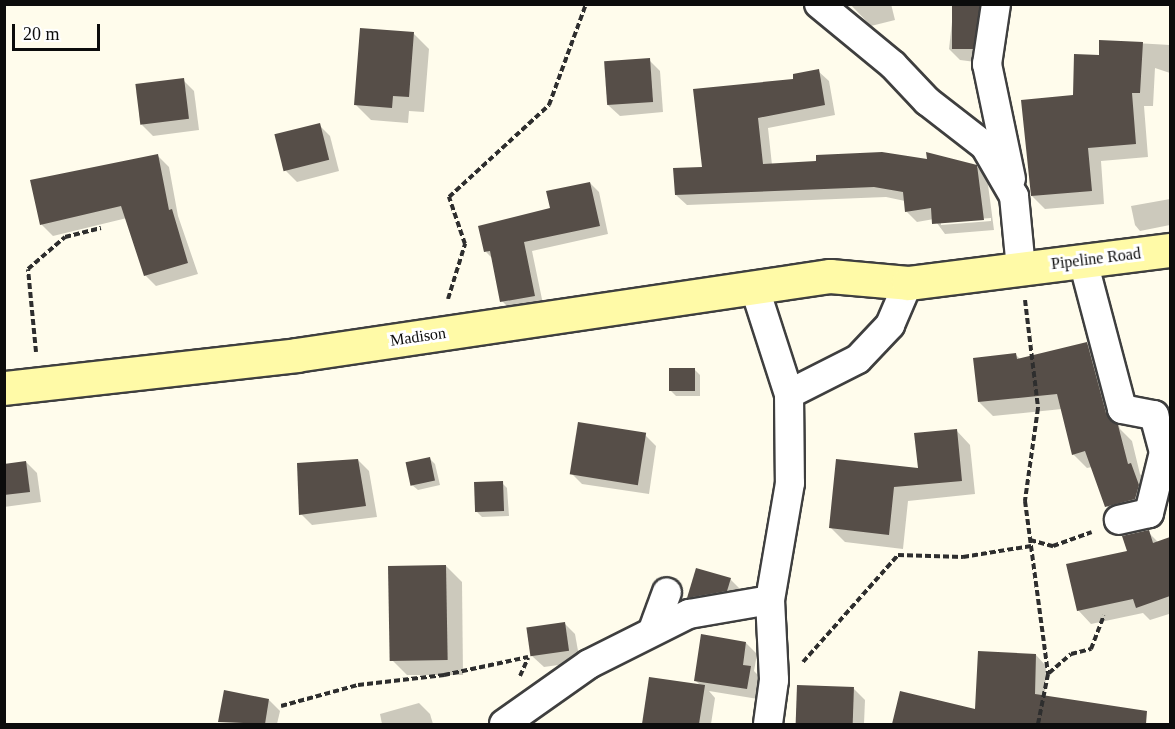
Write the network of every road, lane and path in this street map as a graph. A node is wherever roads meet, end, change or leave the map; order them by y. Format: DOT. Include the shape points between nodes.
graph roads {
  1 [pos="586,4"];
  2 [pos="819,4"];
  3 [pos="996,4"];
  4 [pos="1014,196"];
  5 [pos="101,228"];
  6 [pos="1170,250"];
  7 [pos="1083,261"];
  8 [pos="1021,269"];
  9 [pos="908,283"];
  10 [pos="755,289"];
  11 [pos="439,302"];
  12 [pos="39,383"];
  13 [pos="4,388"];
  14 [pos="789,394"];
  15 [pos="1119,520"];
  16 [pos="1030,540"];
  17 [pos="1031,546"];
  18 [pos="667,592"];
  19 [pos="770,600"];
  20 [pos="1104,615"];
  21 [pos="653,630"];
  22 [pos="528,657"];
  23 [pos="1048,674"];
  24 [pos="281,706"];
  25 [pos="770,712"];
  26 [pos="504,724"];
  27 [pos="1038,724"];
  1 -- 11 [label="path" via="549,105 449,197 465,244 450,298"];
  2 -- 4 [label="street" via="893,65 927,101 986,146"];
  3 -- 4 [label="street" via="987,64"];
  4 -- 8 [label="street"];
  5 -- 12 [label="path" via="65,237 28,268"];
  6 -- 7 [label="street, Pipeline Road"];
  7 -- 8 [label="street, Pipeline Road"];
  7 -- 15 [label="street" via="1122,409 1154,416 1164,452 1149,513"];
  8 -- 9 [label="street, Pipeline Road"];
  8 -- 16 [label="path" via="1038,408 1024,501"];
  9 -- 10 [label="street, Madison" via="830,276"];
  9 -- 14 [label="street" via="890,325 858,359"];
  10 -- 12 [label="street, Madison" via="296,355"];
  10 -- 14 [label="street"];
  12 -- 13 [label="street, Madison"];
  14 -- 19 [label="street" via="790,483"];
  15 -- 16 [label="path" via="1053,546"];
  16 -- 17 [label="path"];
  17 -- 23 [label="path"];
  17 -- 25 [label="path" via="963,557 898,555"];
  18 -- 21 [label="street"];
  19 -- 21 [label="street" via="689,614"];
  19 -- 25 [label="street" via="774,680"];
  20 -- 23 [label="path" via="1090,649 1071,654"];
  21 -- 26 [label="street" via="589,664"];
  22 -- 24 [label="path" via="444,675 358,685"];
  23 -- 27 [label="path"];
}
